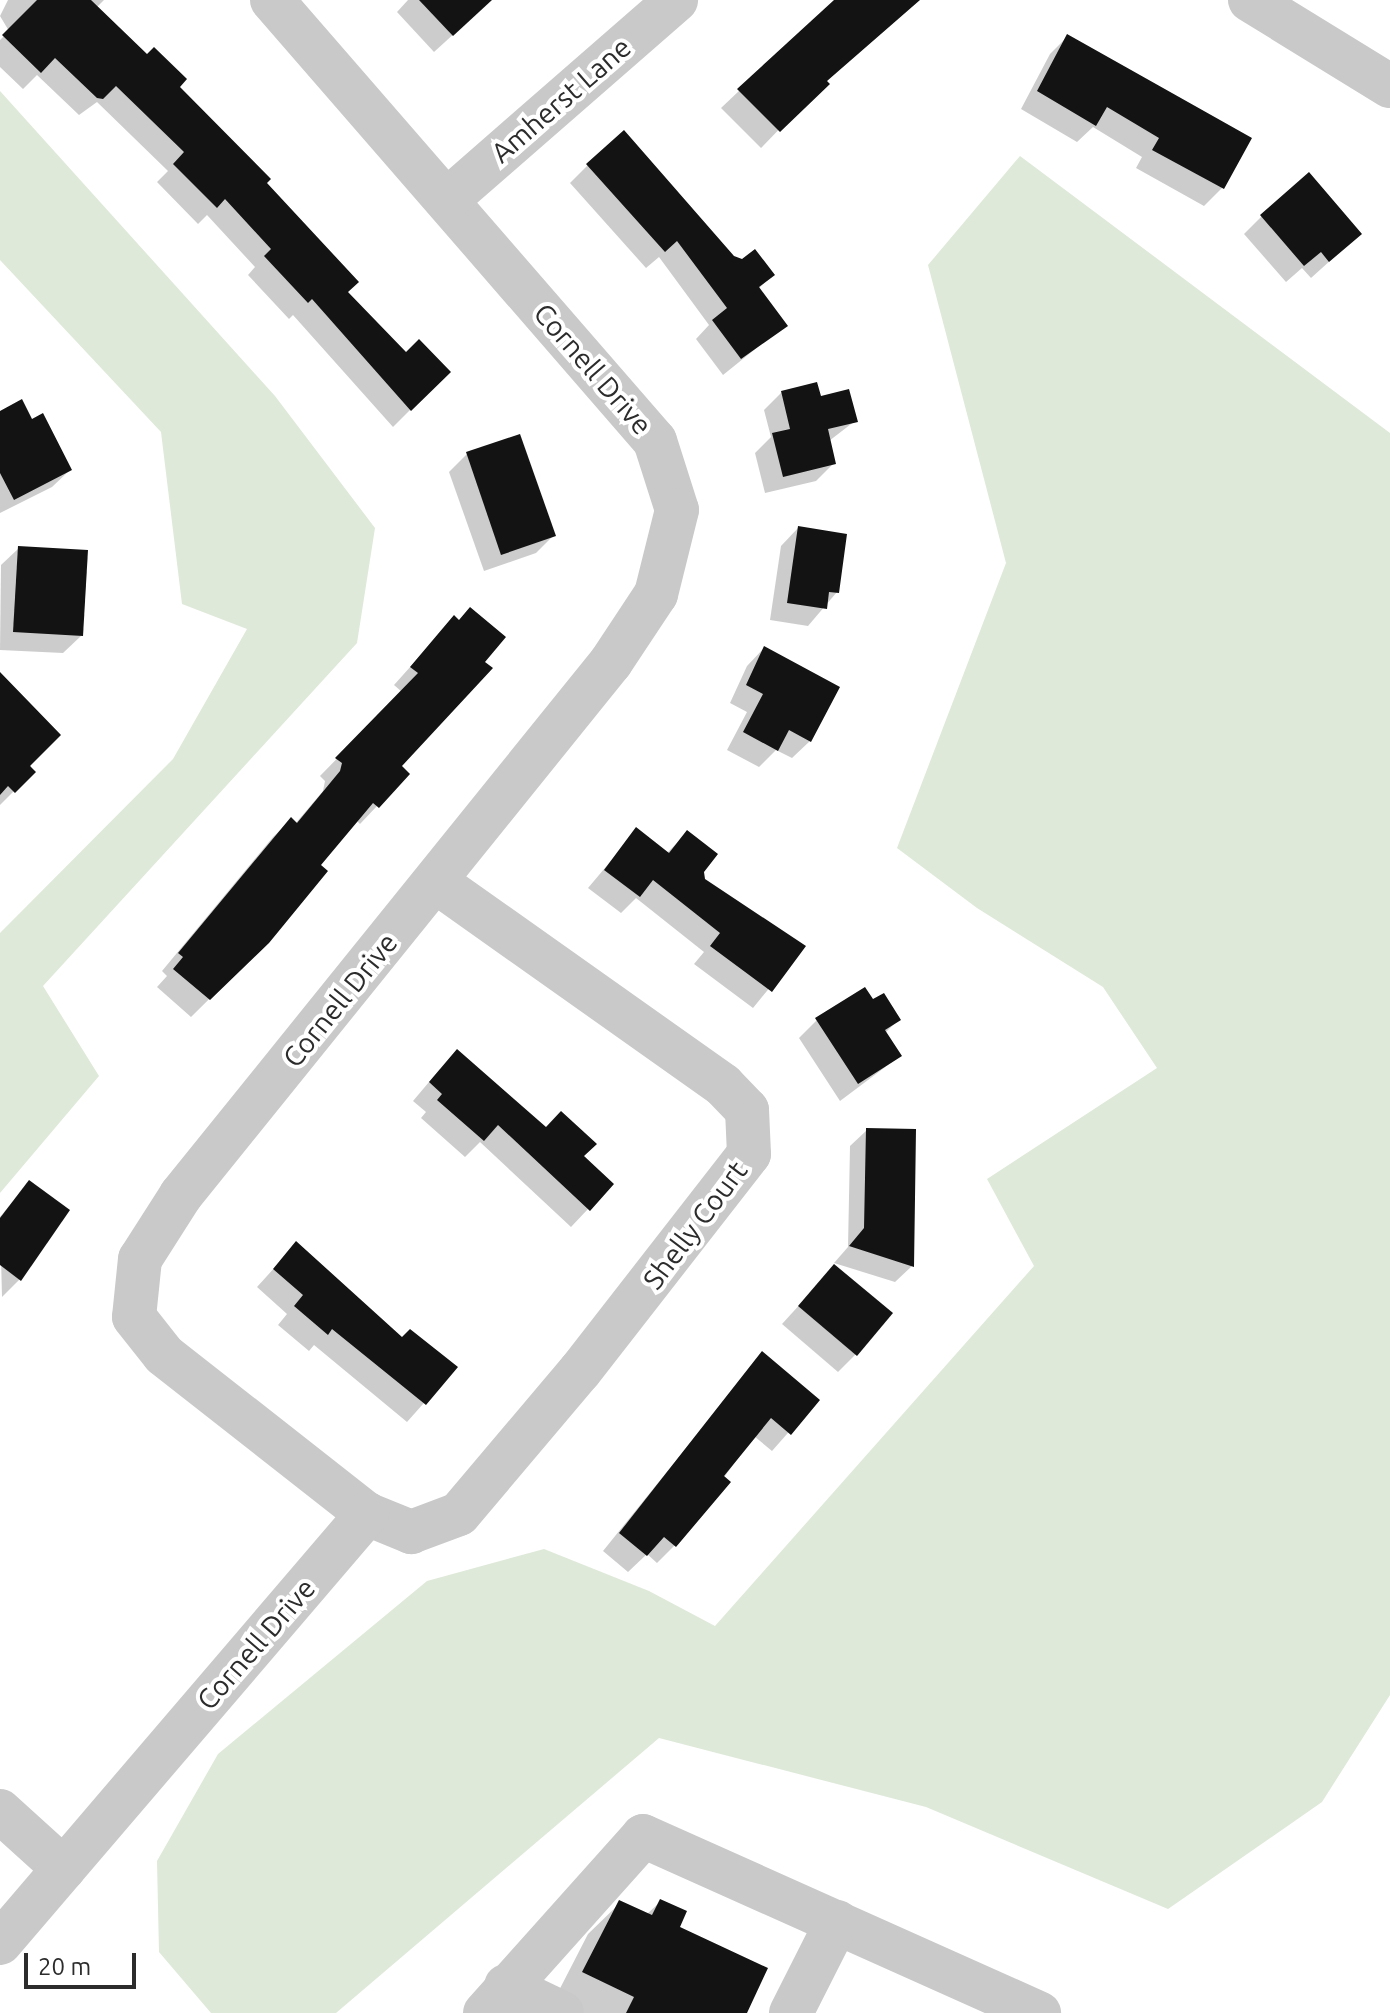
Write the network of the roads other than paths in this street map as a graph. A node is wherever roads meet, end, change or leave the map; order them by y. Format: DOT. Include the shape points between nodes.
graph roads {
  1 [pos="272,0"];
  2 [pos="676,0"];
  3 [pos="1250,0"];
  4 [pos="1390,86"];
  5 [pos="447,200"];
  6 [pos="436,882"];
  7 [pos="367,1514"];
  8 [pos="0,1811"];
  9 [pos="64,1869"];
  10 [pos="837,1922"];
  11 [pos="0,1943"];
  12 [pos="495,1999"];
  13 [pos="562,2013"];
  14 [pos="791,2013"];
  15 [pos="1039,2013"];
  1 -- 5 [label="street, Cornell Drive"];
  2 -- 5 [label="street, Amherst Lane"];
  3 -- 4 [label="street"];
  5 -- 6 [label="street, Cornell Drive" via="655,441 677,510 656,594 611,662"];
  6 -- 7 [label="street, Cornell Drive" via="181,1195 140,1259 134,1317 164,1355"];
  6 -- 7 [label="street, Shelly Court" via="723,1085 747,1110 749,1154 580,1371 459,1514 411,1532"];
  7 -- 9 [label="street, Cornell Drive"];
  8 -- 9 [label="street"];
  9 -- 11 [label="street, Cornell Drive"];
  10 -- 12 [label="street" via="643,1836"];
  10 -- 14 [label="street"];
  10 -- 15 [label="street"];
  12 -- 13 [label="street"];
}
